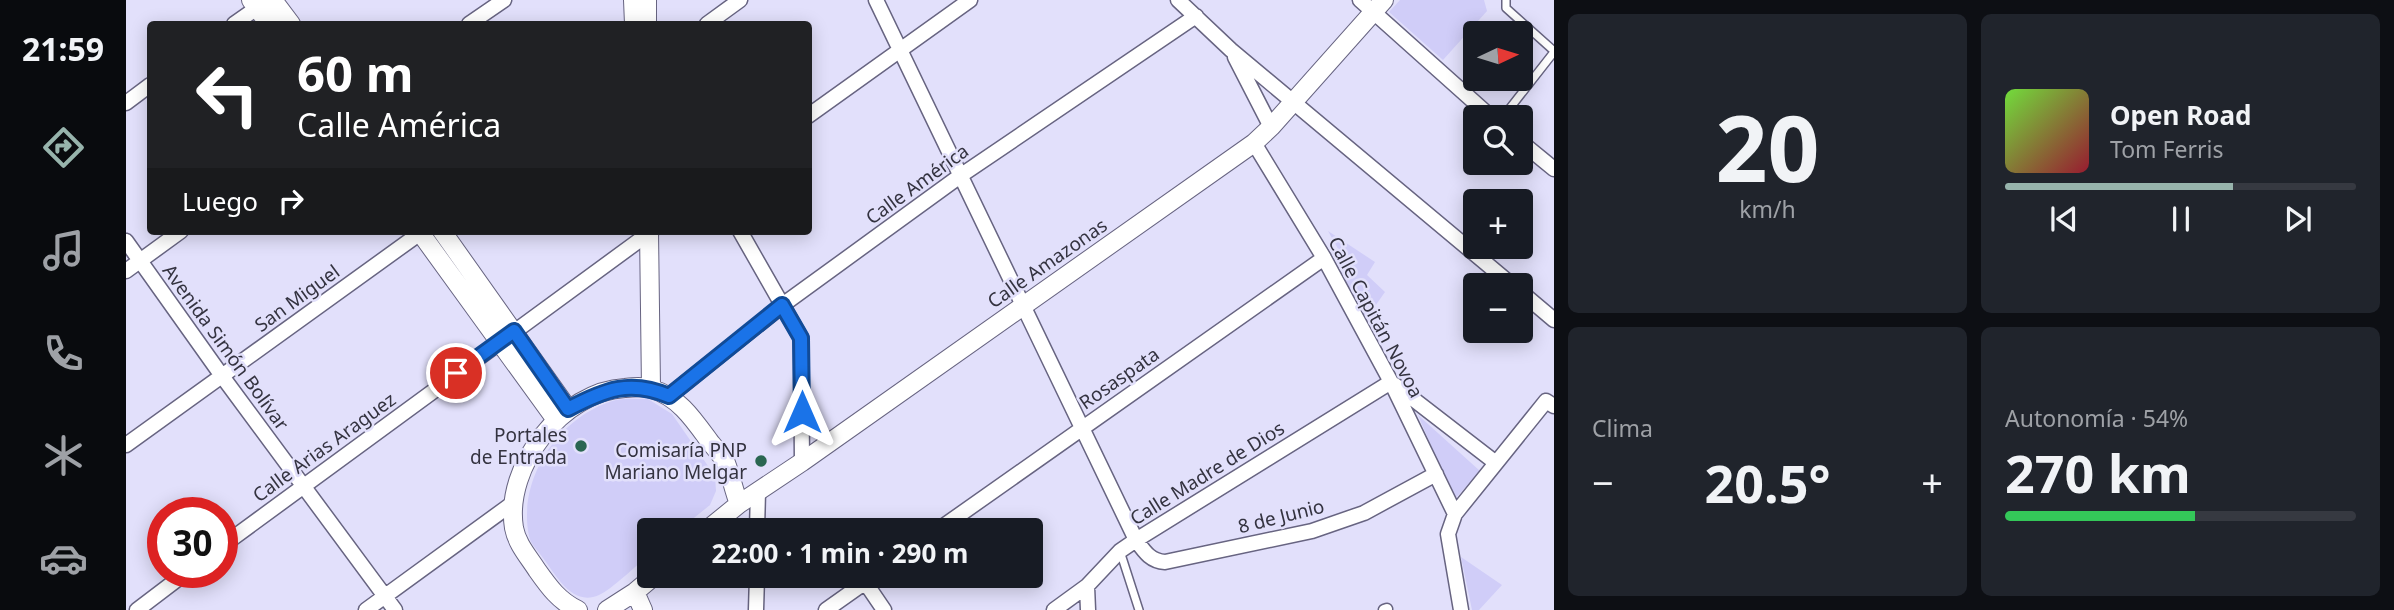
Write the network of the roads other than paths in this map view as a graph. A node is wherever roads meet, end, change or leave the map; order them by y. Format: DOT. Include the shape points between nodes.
graph roads {
  1 [pos="504,0"];
  2 [pos="633,0"];
  3 [pos="646,0"];
  4 [pos="740,0"];
  5 [pos="876,0"];
  6 [pos="970,0"];
  7 [pos="1178,0"];
  8 [pos="1506,0"];
  9 [pos="262,2"];
  10 [pos="1372,4"];
  11 [pos="1196,16"];
  12 [pos="238,21"];
  13 [pos="268,21"];
  14 [pos="287,21"];
  15 [pos="473,21"];
  16 [pos="634,21"];
  17 [pos="647,21"];
  18 [pos="711,21"];
  19 [pos="900,48"];
  20 [pos="1231,50"];
  21 [pos="1554,51"];
  22 [pos="147,87"];
  23 [pos="1293,102"];
  24 [pos="126,103"];
  25 [pos="1478,105"];
  26 [pos="1512,105"];
  27 [pos="812,113"];
  28 [pos="1271,127"];
  29 [pos="1254,143"];
  30 [pos="1533,152"];
  31 [pos="1554,169"];
  32 [pos="960,176"];
  33 [pos="176,235"];
  34 [pos="417,235"];
  35 [pos="423,235"];
  36 [pos="444,235"];
  37 [pos="644,235"];
  38 [pos="645,235"];
  39 [pos="742,235"];
  40 [pos="126,241"];
  41 [pos="1324,258"];
  42 [pos="140,261"];
  43 [pos="126,271"];
  44 [pos="1498,273"];
  45 [pos="1533,302"];
  46 [pos="782,305"];
  47 [pos="1023,306"];
  48 [pos="1554,320"];
  49 [pos="507,336"];
  50 [pos="222,376"];
  51 [pos="1391,382"];
  52 [pos="646,388"];
  53 [pos="669,396"];
  54 [pos="1554,406"];
  55 [pos="562,414"];
  56 [pos="1082,428"];
  57 [pos="126,445"];
  58 [pos="802,462"];
  59 [pos="1496,463"];
  60 [pos="1436,474"];
  61 [pos="303,485"];
  62 [pos="758,491"];
  63 [pos="513,503"];
  64 [pos="738,504"];
  65 [pos="1455,513"];
  66 [pos="721,518"];
  67 [pos="757,518"];
  68 [pos="955,518"];
  69 [pos="238,534"];
  70 [pos="1136,540"];
  71 [pos="1120,551"];
  72 [pos="1087,586"];
  73 [pos="166,588"];
  74 [pos="640,588"];
  75 [pos="757,588"];
  76 [pos="857,588"];
  77 [pos="873,588"];
  78 [pos="635,592"];
  79 [pos="385,596"];
  80 [pos="137,610"];
  81 [pos="366,610"];
  82 [pos="395,610"];
  83 [pos="578,610"];
  84 [pos="607,610"];
  85 [pos="643,610"];
  86 [pos="756,610"];
  87 [pos="826,610"];
  88 [pos="884,610"];
  89 [pos="1054,610"];
  90 [pos="1088,610"];
  91 [pos="1139,610"];
  92 [pos="1461,610"];
  1 -- 15 [label="street"];
  2 -- 16 [label="street"];
  3 -- 17 [label="street"];
  4 -- 18 [label="street"];
  5 -- 19 [label="street"];
  6 -- 19 [label="street"];
  7 -- 11 [label="street"];
  8 -- 21 [label="lane" via="1506,8"];
  9 -- 12 [label="street"];
  9 -- 13 [label="street"];
  9 -- 14 [label="street"];
  10 -- 23 [label="street, Calle Amazonas"];
  10 -- 25 [label="street"];
  11 -- 20 [label="street"];
  11 -- 32 [label="street, Calle América"];
  19 -- 27 [label="street"];
  19 -- 32 [label="street"];
  20 -- 23 [label="street"];
  20 -- 28 [label="street"];
  21 -- 26 [label="lane"];
  22 -- 24 [label="street"];
  23 -- 28 [label="street, Calle Amazonas"];
  23 -- 44 [label="street"];
  28 -- 29 [label="street, Calle Amazonas"];
  29 -- 41 [label="street, Calle Capitán Novoa"];
  29 -- 47 [label="street, Calle Amazonas"];
  30 -- 31 [label="street"];
  32 -- 46 [label="street, Calle América"];
  32 -- 47 [label="street"];
  33 -- 42 [label="street"];
  34 -- 50 [label="street, San Miguel"];
  35 -- 49 [label="street"];
  36 -- 49 [label="street"];
  37 -- 49 [label="street, Calle Arias Araguez"];
  38 -- 52 [label="street"];
  39 -- 46 [label="street"];
  40 -- 42 [label="street, Avenida Simón Bolívar"];
  41 -- 51 [label="street, Calle Capitán Novoa"];
  41 -- 56 [label="street, Rosaspata"];
  42 -- 43 [label="street"];
  42 -- 50 [label="street, Avenida Simón Bolívar"];
  45 -- 48 [label="street"];
  46 -- 53 [label="street, Calle América"];
  46 -- 58 [label="street" via="801,338"];
  47 -- 56 [label="street"];
  47 -- 58 [label="street, Calle Amazonas"];
  49 -- 55 [label="street"];
  49 -- 61 [label="street, Calle Arias Araguez"];
  50 -- 57 [label="street, San Miguel"];
  50 -- 61 [label="street, Avenida Simón Bolívar"];
  51 -- 59 [label="street"];
  51 -- 60 [label="street, Calle Capitán Novoa"];
  51 -- 70 [label="street, Calle Madre de Dios"];
  52 -- 53 [label="street"];
  52 -- 55 [label="street" via="617,388"];
  53 -- 64 [label="street" via="685,409 725,462"];
  54 -- 59 [label="street" via="1546,401"];
  55 -- 63 [label="street" via="536,443"];
  56 -- 68 [label="street, Rosaspata"];
  56 -- 70 [label="street"];
  58 -- 62 [label="street, Calle Amazonas"];
  59 -- 65 [label="street"];
  60 -- 65 [label="street, Calle Capitán Novoa"];
  60 -- 70 [label="street, 8 de Junio" via="1364,513 1312,531 1165,562 1148,556"];
  61 -- 69 [label="street, Calle Arias Araguez"];
  61 -- 79 [label="street, Avenida Simón Bolívar"];
  62 -- 64 [label="street, Calle Amazonas"];
  62 -- 67 [label="street"];
  63 -- 79 [label="street"];
  63 -- 83 [label="street" via="518,542 554,594"];
  64 -- 66 [label="street, Calle Amazonas"];
  65 -- 92 [label="street" via="1448,534"];
  70 -- 71 [label="street, Calle Madre de Dios"];
  71 -- 72 [label="street, Calle Madre de Dios"];
  71 -- 91 [label="lane"];
  72 -- 89 [label="street, Calle Madre de Dios"];
  72 -- 90 [label="street"];
  73 -- 80 [label="street"];
  74 -- 78 [label="street"];
  75 -- 86 [label="street"];
  76 -- 87 [label="street"];
  77 -- 88 [label="street"];
  78 -- 84 [label="street"];
  78 -- 85 [label="street"];
  79 -- 81 [label="street"];
  79 -- 82 [label="street, Avenida Simón Bolívar"];
}
